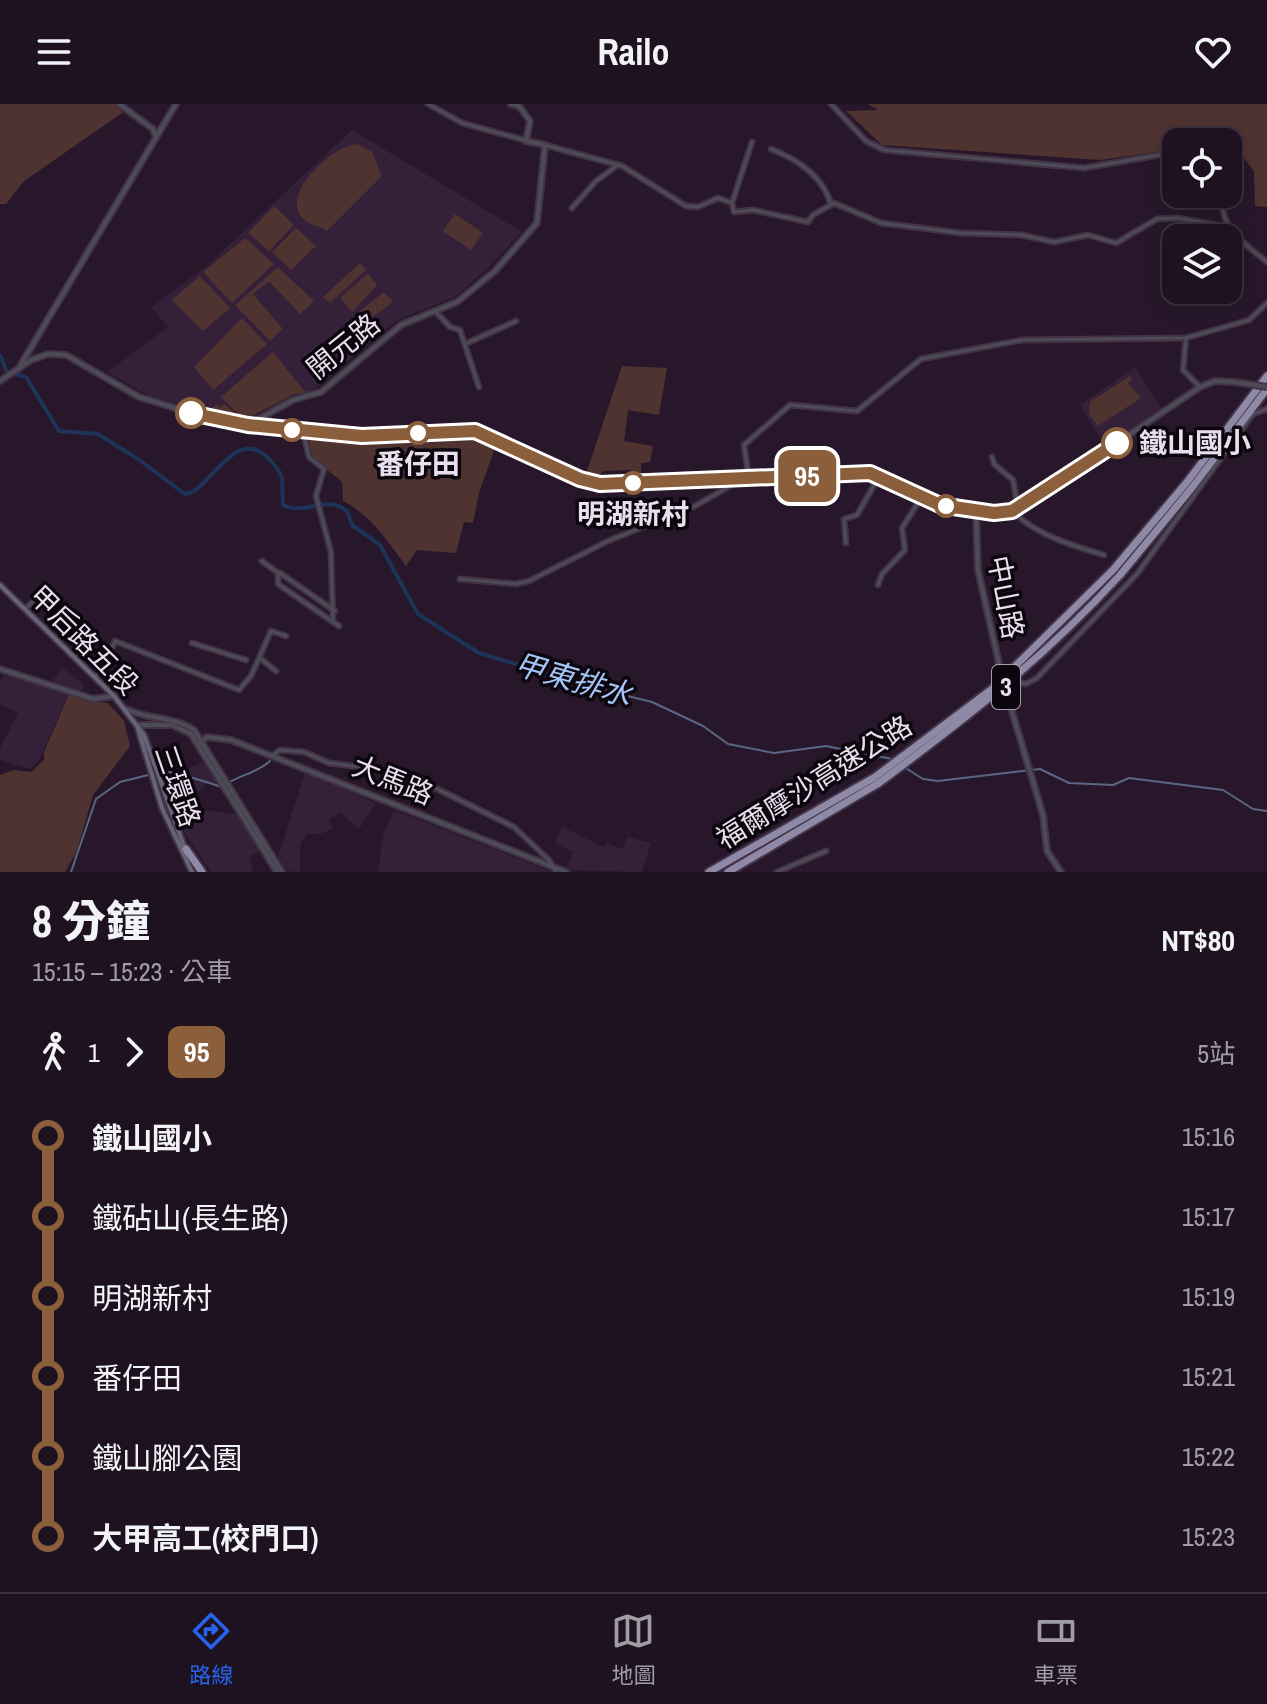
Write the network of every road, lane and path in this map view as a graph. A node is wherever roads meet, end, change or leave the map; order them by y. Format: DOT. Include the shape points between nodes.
graph roads {
  1 [pos="119,104"];
  2 [pos="176,104"];
  3 [pos="428,104"];
  4 [pos="511,104"];
  5 [pos="831,104"];
  6 [pos="155,139"];
  7 [pos="526,141"];
  8 [pos="752,142"];
  9 [pos="545,145"];
  10 [pos="771,149"];
  11 [pos="1162,154"];
  12 [pos="618,165"];
  13 [pos="732,203"];
  14 [pos="831,205"];
  15 [pos="572,208"];
  16 [pos="1206,224"];
  17 [pos="1242,240"];
  18 [pos="1267,262"];
  19 [pos="1267,303"];
  20 [pos="434,311"];
  21 [pos="516,321"];
  22 [pos="1186,338"];
  23 [pos="465,344"];
  24 [pos="28,351"];
  25 [pos="31,360"];
  26 [pos="17,370"];
  27 [pos="1267,376"];
  28 [pos="2,379"];
  29 [pos="479,387"];
  30 [pos="1200,387"];
  31 [pos="1267,388"];
  32 [pos="1267,409"];
  33 [pos="248,425"];
  34 [pos="303,431"];
  35 [pos="992,457"];
  36 [pos="880,475"];
  37 [pos="742,479"];
  38 [pos="749,479"];
  39 [pos="921,498"];
  40 [pos="1018,507"];
  41 [pos="1012,511"];
  42 [pos="976,512"];
  43 [pos="846,543"];
  44 [pos="1104,555"];
  45 [pos="262,561"];
  46 [pos="278,573"];
  47 [pos="460,579"];
  48 [pos="0,585"];
  49 [pos="878,585"];
  50 [pos="37,598"];
  51 [pos="25,609"];
  52 [pos="335,611"];
  53 [pos="333,622"];
  54 [pos="339,626"];
  55 [pos="286,636"];
  56 [pos="192,643"];
  57 [pos="260,659"];
  58 [pos="246,660"];
  59 [pos="0,669"];
  60 [pos="276,671"];
  61 [pos="94,677"];
  62 [pos="1005,692"];
  63 [pos="114,696"];
  64 [pos="126,709"];
  65 [pos="151,718"];
  66 [pos="137,725"];
  67 [pos="142,736"];
  68 [pos="201,742"];
  69 [pos="273,755"];
  70 [pos="877,780"];
  71 [pos="186,849"];
  72 [pos="826,851"];
  73 [pos="554,869"];
  74 [pos="724,869"];
  75 [pos="198,872"];
  76 [pos="280,872"];
  77 [pos="566,872"];
  78 [pos="709,872"];
  79 [pos="777,872"];
  80 [pos="1061,872"];
  1 -- 6 [label="street" via="153,129"];
  2 -- 6 [label="street"];
  3 -- 7 [label="street" via="462,123"];
  4 -- 7 [label="street" via="530,121"];
  5 -- 11 [label="street" via="866,141 884,150 1084,168"];
  6 -- 24 [label="street"];
  7 -- 9 [label="street"];
  8 -- 13 [label="street"];
  9 -- 12 [label="street"];
  9 -- 20 [label="street, 開元路" via="535,228 482,283"];
  10 -- 14 [label="street" via="800,163 828,191"];
  12 -- 13 [label="street" via="686,206 718,198"];
  12 -- 15 [label="street"];
  13 -- 14 [label="street" via="734,212 753,210 808,222"];
  14 -- 16 [label="street" via="881,223 1054,242 1088,235 1116,243 1164,218"];
  17 -- 18 [label="street"];
  19 -- 22 [label="street" via="1249,320"];
  20 -- 23 [label="street" via="460,330"];
  20 -- 33 [label="street, 開元路" via="401,325 321,392 293,400"];
  21 -- 23 [label="street"];
  22 -- 30 [label="street" via="1183,370"];
  22 -- 38 [label="street" via="1022,340 921,359 857,411 790,405 744,445"];
  23 -- 29 [label="street"];
  24 -- 25 [label="street"];
  24 -- 26 [label="street"];
  25 -- 26 [label="street"];
  25 -- 33 [label="street" via="66,355 139,397"];
  26 -- 28 [label="street"];
  27 -- 70 [label="highway, 福爾摩沙高速公路 / 3, bridge" via="1178,493 1065,622 992,689"];
  30 -- 31 [label="street, bridge" via="1215,381"];
  30 -- 40 [label="street"];
  31 -- 70 [label="highway, 福爾摩沙高速公路 / 3, bridge" via="1191,489 1072,627 996,696"];
  32 -- 62 [label="street" via="1253,414 1137,574 1037,678 1017,682"];
  33 -- 34 [label="street"];
  34 -- 37 [label="street" via="362,436 475,431 600,484"];
  34 -- 52 [label="street" via="309,457 324,469 316,496 331,552"];
  35 -- 40 [label="street" via="1013,480"];
  36 -- 38 [label="street"];
  36 -- 39 [label="street"];
  36 -- 43 [label="street" via="857,515 844,519"];
  37 -- 38 [label="street"];
  37 -- 47 [label="street" via="695,506 529,581"];
  39 -- 42 [label="street"];
  39 -- 49 [label="street" via="902,528 905,550"];
  40 -- 41 [label="street"];
  41 -- 42 [label="street"];
  41 -- 44 [label="street" via="1024,524"];
  42 -- 62 [label="street, 中山路" via="978,570"];
  45 -- 46 [label="street"];
  46 -- 52 [label="street"];
  46 -- 53 [label="street" via="278,584"];
  48 -- 51 [label="main road, 甲后路五段"];
  50 -- 51 [label="street"];
  51 -- 61 [label="main road, 甲后路五段"];
  52 -- 53 [label="street"];
  53 -- 54 [label="street"];
  55 -- 57 [label="street" via="271,631"];
  56 -- 58 [label="street"];
  57 -- 60 [label="street"];
  57 -- 61 [label="street" via="239,690 115,641"];
  59 -- 63 [label="street" via="93,699"];
  61 -- 63 [label="main road, 甲后路五段"];
  62 -- 80 [label="street, 中山路" via="1043,815 1047,851"];
  63 -- 64 [label="main road, 甲后路五段"];
  64 -- 65 [label="street"];
  64 -- 66 [label="main road, 甲后路五段"];
  65 -- 66 [label="street"];
  65 -- 68 [label="street" via="186,725"];
  66 -- 67 [label="main road, 三環路"];
  66 -- 68 [label="street" via="172,725"];
  67 -- 71 [label="main road, 三環路"];
  67 -- 75 [label="main road, 三環路" via="166,817"];
  68 -- 69 [label="street, 大馬路" via="207,737 231,740"];
  68 -- 76 [label="street"];
  69 -- 73 [label="street, 大馬路"];
  69 -- 73 [label="street" via="280,750 304,752 329,763 403,772 514,827"];
  70 -- 74 [label="highway, 福爾摩沙高速公路 / 3"];
  71 -- 75 [label="highway"];
  72 -- 79 [label="street"];
  73 -- 77 [label="street, 大馬路"];
  74 -- 78 [label="highway, 福爾摩沙高速公路 / 3"];
}
